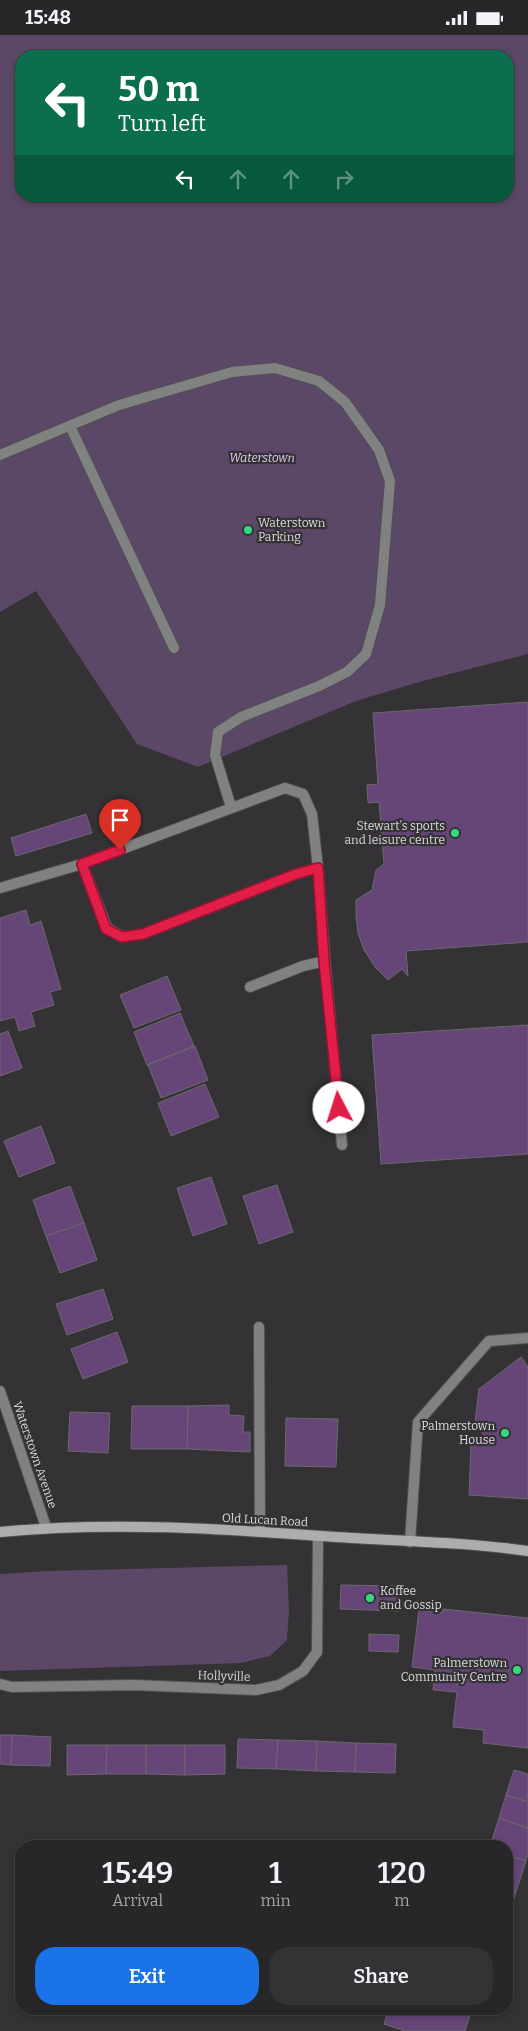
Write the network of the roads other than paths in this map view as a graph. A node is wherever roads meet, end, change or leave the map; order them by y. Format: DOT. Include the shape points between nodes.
graph roads {
  1 [pos="70,426"];
  2 [pos="0,455"];
  3 [pos="174,648"];
  4 [pos="231,807"];
  5 [pos="82,864"];
  6 [pos="318,868"];
  7 [pos="0,888"];
  8 [pos="324,961"];
  9 [pos="250,987"];
  10 [pos="342,1145"];
  11 [pos="260,1327"];
  12 [pos="528,1338"];
  13 [pos="0,1391"];
  14 [pos="46,1527"];
  15 [pos="0,1532"];
  16 [pos="260,1532"];
  17 [pos="318,1535"];
  18 [pos="410,1541"];
  19 [pos="528,1551"];
  20 [pos="0,1684"];
  1 -- 2 [label="street"];
  1 -- 3 [label="street"];
  1 -- 4 [label="street" via="119,405 232,372 275,368 319,381 345,402 379,450 390,481 389,513 380,605 366,654 347,672 241,717 218,732 215,755"];
  4 -- 5 [label="street"];
  4 -- 6 [label="street" via="285,788 303,794 312,814"];
  5 -- 6 [label="street" via="106,929 122,937 143,934"];
  5 -- 7 [label="street"];
  6 -- 8 [label="street"];
  8 -- 9 [label="street"];
  8 -- 10 [label="street"];
  11 -- 16 [label="street"];
  12 -- 18 [label="street" via="489,1341 418,1421"];
  13 -- 14 [label="street, Waterstown Avenue"];
  14 -- 15 [label="street, Old Lucan Road"];
  14 -- 16 [label="street, Old Lucan Road"];
  16 -- 17 [label="street, Old Lucan Road"];
  17 -- 18 [label="street, Old Lucan Road"];
  17 -- 20 [label="street, Hollyville" via="318,1652 303,1671 279,1685 256,1690 133,1685 12,1687"];
  18 -- 19 [label="street, Old Lucan Road"];
}
